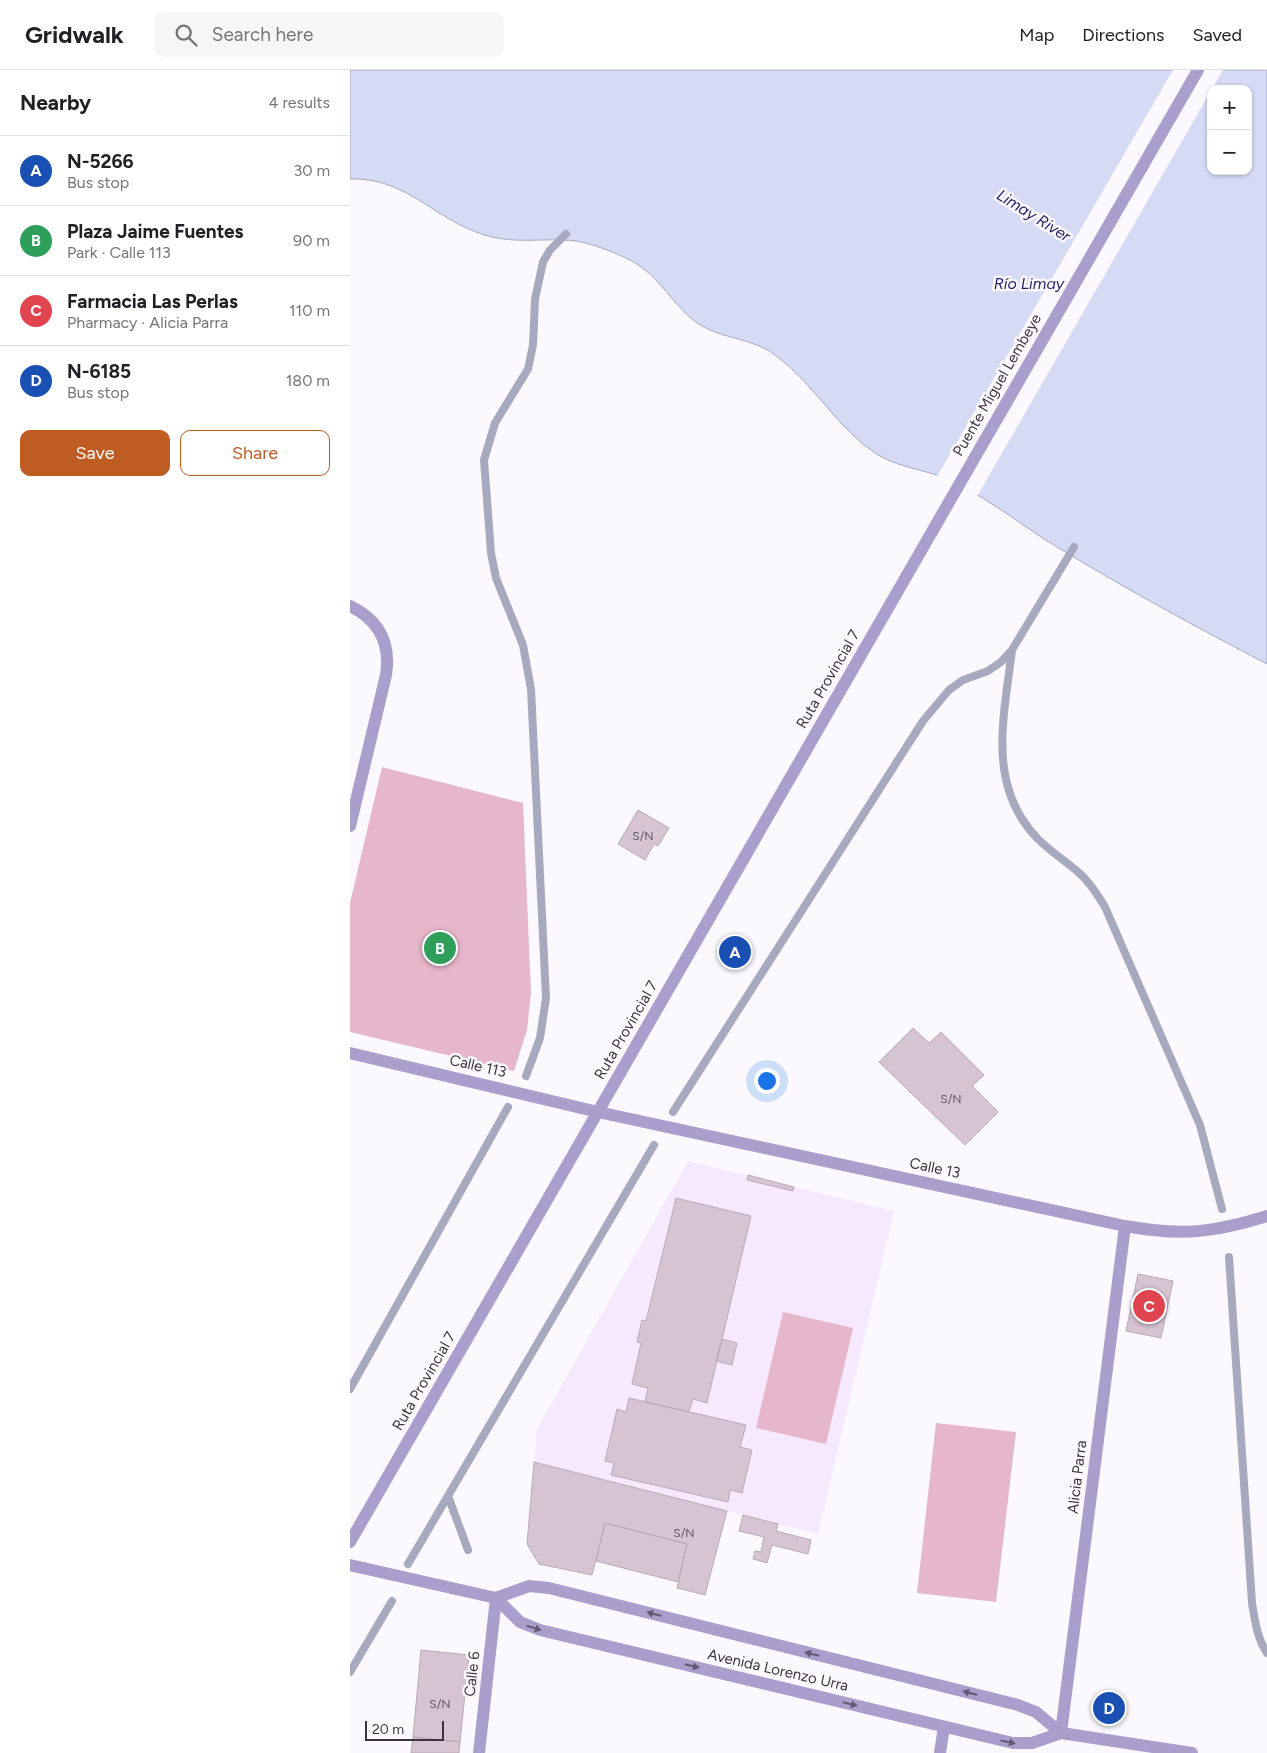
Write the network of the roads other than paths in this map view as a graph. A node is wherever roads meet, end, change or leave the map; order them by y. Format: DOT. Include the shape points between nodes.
graph roads {
  1 [pos="1198,70"];
  2 [pos="930,534"];
  3 [pos="350,606"];
  4 [pos="350,826"];
  5 [pos="350,1053"];
  6 [pos="598,1112"];
  7 [pos="1267,1216"];
  8 [pos="1125,1226"];
  9 [pos="350,1542"];
  10 [pos="350,1566"];
  11 [pos="496,1598"];
  12 [pos="944,1727"];
  13 [pos="1061,1732"];
  14 [pos="479,1753"];
  15 [pos="940,1753"];
  16 [pos="1192,1753"];
  1 -- 2 [label="street, Puente Miguel Lembeye"];
  2 -- 6 [label="street, Ruta Provincial 7"];
  3 -- 4 [label="street" via="372,620 383,635 388,654 386,675"];
  5 -- 6 [label="street, Calle 113"];
  6 -- 8 [label="street, Calle 13"];
  6 -- 9 [label="street, Ruta Provincial 7"];
  7 -- 8 [label="street, Calle 13" via="1200,1232 1164,1232"];
  8 -- 13 [label="street, Alicia Parra"];
  10 -- 11 [label="street"];
  11 -- 12 [label="street, Avenida Lorenzo Urra, one-way" via="515,1618 534,1628"];
  13 -- 11 [label="street, Avenida Lorenzo Urra, one-way" via="1036,1712 1018,1705 549,1588 529,1586"];
  11 -- 14 [label="street, Calle 6"];
  12 -- 13 [label="street, Avenida Lorenzo Urra, one-way" via="1020,1744 1039,1742"];
  12 -- 15 [label="street"];
  13 -- 16 [label="street, Avenida Lorenzo Urra"];
}
